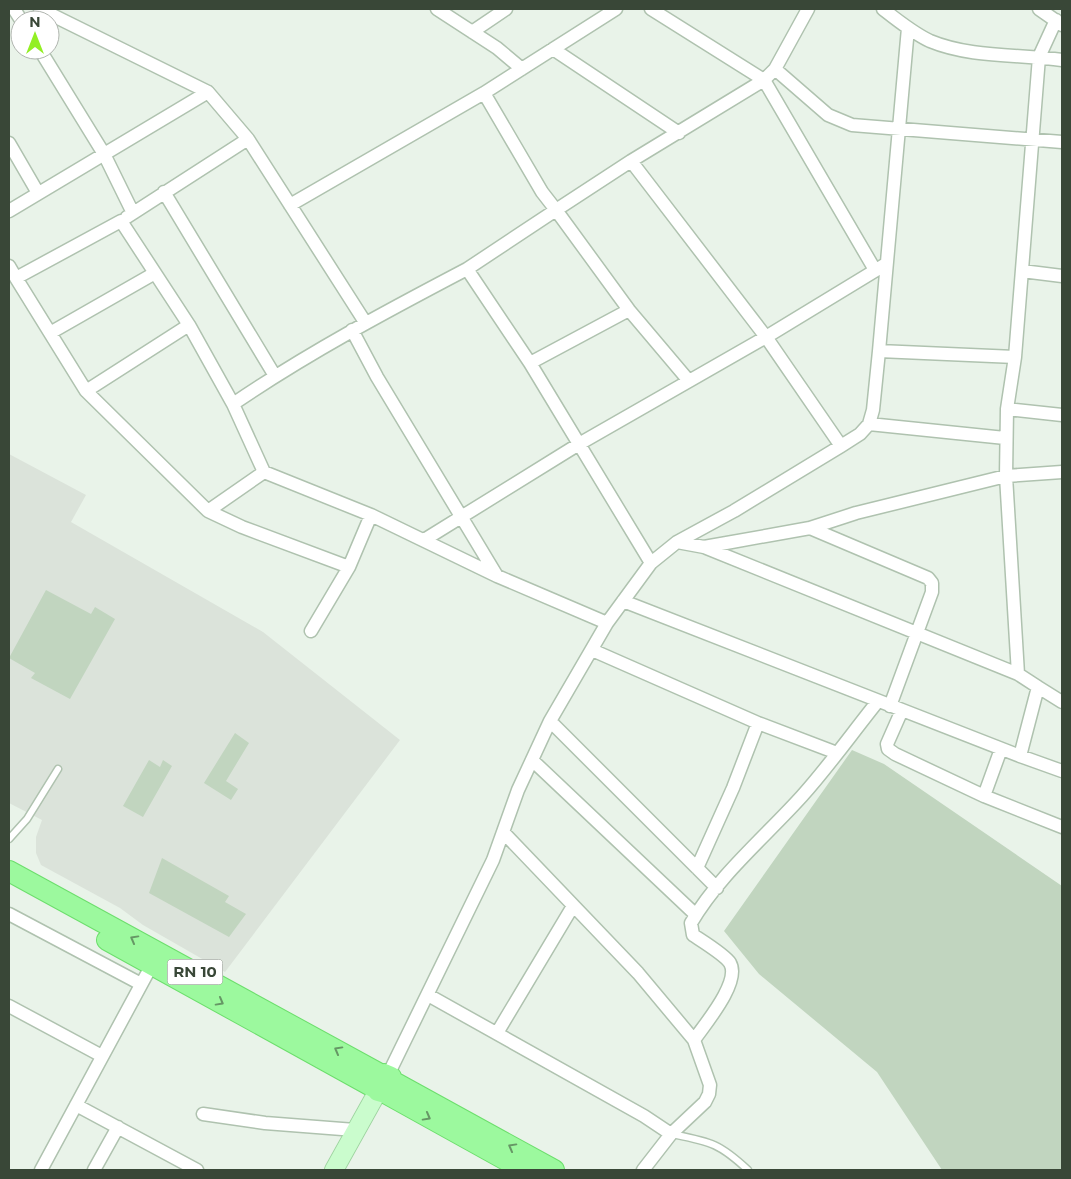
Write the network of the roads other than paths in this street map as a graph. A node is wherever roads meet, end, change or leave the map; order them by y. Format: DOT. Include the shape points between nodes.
graph roads {
  1 [pos="40,9"];
  2 [pos="437,9"];
  3 [pos="506,9"];
  4 [pos="616,9"];
  5 [pos="652,9"];
  6 [pos="808,9"];
  7 [pos="883,9"];
  8 [pos="1039,9"];
  9 [pos="1059,22"];
  10 [pos="908,28"];
  11 [pos="472,32"];
  12 [pos="553,49"];
  13 [pos="1039,57"];
  14 [pos="46,60"];
  15 [pos="1062,60"];
  16 [pos="522,69"];
  17 [pos="775,69"];
  18 [pos="764,80"];
  19 [pos="208,92"];
  20 [pos="484,93"];
  21 [pos="899,130"];
  22 [pos="679,133"];
  23 [pos="248,139"];
  24 [pos="1032,140"];
  25 [pos="9,142"];
  26 [pos="1062,142"];
  27 [pos="104,154"];
  28 [pos="632,161"];
  29 [pos="164,192"];
  30 [pos="38,193"];
  31 [pos="290,205"];
  32 [pos="556,210"];
  33 [pos="9,211"];
  34 [pos="133,213"];
  35 [pos="121,221"];
  36 [pos="9,266"];
  37 [pos="881,267"];
  38 [pos="467,269"];
  39 [pos="1022,271"];
  40 [pos="155,273"];
  41 [pos="1062,276"];
  42 [pos="16,278"];
  43 [pos="629,310"];
  44 [pos="365,322"];
  45 [pos="189,324"];
  46 [pos="352,330"];
  47 [pos="50,333"];
  48 [pos="766,337"];
  49 [pos="879,351"];
  50 [pos="1015,357"];
  51 [pos="530,363"];
  52 [pos="275,376"];
  53 [pos="689,381"];
  54 [pos="86,390"];
  55 [pos="233,404"];
  56 [pos="1007,409"];
  57 [pos="1062,414"];
  58 [pos="869,424"];
  59 [pos="1005,438"];
  60 [pos="579,444"];
  61 [pos="841,446"];
  62 [pos="264,472"];
  63 [pos="1062,472"];
  64 [pos="1006,476"];
  65 [pos="208,511"];
  66 [pos="372,516"];
  67 [pos="463,517"];
  68 [pos="810,528"];
  69 [pos="424,540"];
  70 [pos="677,542"];
  71 [pos="704,547"];
  72 [pos="651,563"];
  73 [pos="349,567"];
  74 [pos="497,576"];
  75 [pos="623,601"];
  76 [pos="607,623"];
  77 [pos="311,631"];
  78 [pos="918,633"];
  79 [pos="592,650"];
  80 [pos="1018,674"];
  81 [pos="1038,687"];
  82 [pos="1062,702"];
  83 [pos="890,706"];
  84 [pos="550,721"];
  85 [pos="758,723"];
  86 [pos="1000,748"];
  87 [pos="837,752"];
  88 [pos="1020,756"];
  89 [pos="532,760"];
  90 [pos="58,769"];
  91 [pos="1062,772"];
  92 [pos="984,796"];
  93 [pos="1062,828"];
  94 [pos="503,832"];
  95 [pos="9,839"];
  96 [pos="697,868"];
  97 [pos="9,871"];
  98 [pos="9,886"];
  99 [pos="717,888"];
  100 [pos="573,906"];
  101 [pos="9,914"];
  102 [pos="696,915"];
  103 [pos="155,959"];
  104 [pos="141,984"];
  105 [pos="428,995"];
  106 [pos="9,1006"];
  107 [pos="497,1033"];
  108 [pos="694,1040"];
  109 [pos="102,1056"];
  110 [pos="383,1084"];
  111 [pos="76,1105"];
  112 [pos="203,1114"];
  113 [pos="118,1127"];
  114 [pos="355,1130"];
  115 [pos="671,1134"];
  116 [pos="41,1170"];
  117 [pos="94,1170"];
  118 [pos="197,1170"];
  119 [pos="334,1170"];
  120 [pos="524,1170"];
  121 [pos="554,1170"];
  122 [pos="643,1170"];
  123 [pos="748,1170"];
  1 -- 19 [label="street"];
  2 -- 11 [label="street"];
  3 -- 11 [label="street"];
  4 -- 12 [label="street"];
  5 -- 18 [label="street"];
  6 -- 17 [label="street"];
  7 -- 10 [label="street"];
  8 -- 9 [label="street"];
  9 -- 13 [label="street"];
  10 -- 13 [label="street" via="930,41 952,47 989,54"];
  10 -- 21 [label="street"];
  11 -- 16 [label="street"];
  12 -- 16 [label="street"];
  12 -- 22 [label="street"];
  13 -- 15 [label="street"];
  13 -- 24 [label="street"];
  14 -- 27 [label="street"];
  16 -- 20 [label="street"];
  17 -- 18 [label="street"];
  17 -- 21 [label="street" via="828,115 852,125"];
  18 -- 22 [label="street"];
  18 -- 37 [label="street"];
  19 -- 23 [label="street"];
  19 -- 27 [label="street"];
  20 -- 31 [label="street"];
  20 -- 32 [label="street"];
  21 -- 24 [label="street"];
  21 -- 37 [label="street"];
  22 -- 28 [label="street"];
  23 -- 29 [label="street"];
  23 -- 31 [label="street"];
  24 -- 26 [label="street"];
  24 -- 39 [label="street"];
  25 -- 30 [label="street"];
  27 -- 30 [label="street"];
  27 -- 34 [label="street"];
  28 -- 32 [label="street"];
  28 -- 48 [label="street"];
  29 -- 34 [label="street"];
  29 -- 52 [label="street"];
  30 -- 33 [label="street"];
  31 -- 44 [label="street"];
  32 -- 38 [label="street"];
  32 -- 43 [label="street"];
  34 -- 35 [label="street"];
  35 -- 40 [label="street"];
  35 -- 42 [label="street"];
  36 -- 42 [label="street"];
  37 -- 48 [label="street"];
  37 -- 49 [label="street"];
  38 -- 44 [label="street"];
  38 -- 51 [label="street"];
  39 -- 41 [label="street"];
  39 -- 50 [label="street"];
  40 -- 45 [label="street"];
  40 -- 47 [label="street"];
  42 -- 47 [label="street"];
  43 -- 51 [label="street"];
  43 -- 53 [label="street"];
  44 -- 46 [label="street"];
  45 -- 54 [label="street"];
  45 -- 55 [label="street"];
  46 -- 52 [label="street"];
  46 -- 67 [label="street"];
  47 -- 54 [label="street"];
  48 -- 53 [label="street"];
  48 -- 61 [label="street"];
  49 -- 50 [label="street"];
  49 -- 58 [label="street"];
  50 -- 56 [label="street"];
  51 -- 60 [label="street"];
  52 -- 55 [label="street"];
  53 -- 60 [label="street"];
  54 -- 65 [label="street"];
  55 -- 62 [label="street"];
  56 -- 57 [label="street"];
  56 -- 59 [label="street"];
  58 -- 59 [label="street"];
  58 -- 61 [label="street"];
  59 -- 64 [label="street"];
  60 -- 67 [label="street"];
  60 -- 72 [label="street"];
  61 -- 70 [label="street"];
  62 -- 65 [label="street"];
  62 -- 66 [label="street"];
  63 -- 64 [label="street"];
  64 -- 68 [label="street"];
  64 -- 80 [label="street"];
  65 -- 73 [label="street"];
  66 -- 69 [label="street"];
  66 -- 73 [label="street"];
  67 -- 69 [label="street"];
  67 -- 74 [label="street"];
  68 -- 71 [label="street"];
  68 -- 78 [label="street" via="928,578 932,592"];
  69 -- 74 [label="street"];
  70 -- 71 [label="street"];
  70 -- 72 [label="street"];
  71 -- 78 [label="street"];
  72 -- 75 [label="street"];
  73 -- 77 [label="street"];
  74 -- 76 [label="street"];
  75 -- 76 [label="street"];
  75 -- 83 [label="street"];
  76 -- 79 [label="street"];
  78 -- 80 [label="street"];
  78 -- 83 [label="street"];
  79 -- 84 [label="street"];
  79 -- 85 [label="street"];
  80 -- 81 [label="street"];
  81 -- 82 [label="street"];
  81 -- 88 [label="street"];
  83 -- 86 [label="street"];
  83 -- 87 [label="street"];
  83 -- 92 [label="street" via="888,749"];
  84 -- 89 [label="street"];
  84 -- 96 [label="street"];
  85 -- 87 [label="street"];
  85 -- 96 [label="street"];
  86 -- 88 [label="street"];
  86 -- 92 [label="street"];
  87 -- 99 [label="street" via="802,797 773,824"];
  88 -- 91 [label="street"];
  89 -- 94 [label="street"];
  89 -- 102 [label="street"];
  90 -- 95 [label="lane" via="27,819"];
  92 -- 93 [label="street"];
  94 -- 100 [label="street"];
  94 -- 105 [label="street" via="475,901"];
  96 -- 99 [label="street"];
  103 -- 97 [label="main road, RN 10, one-way"];
  98 -- 103 [label="main road, RN 10"];
  99 -- 102 [label="street"];
  100 -- 107 [label="street"];
  100 -- 108 [label="street" via="638,972"];
  101 -- 104 [label="street"];
  102 -- 108 [label="street" via="691,923 693,935 730,962 734,976"];
  103 -- 104 [label="street"];
  103 -- 110 [label="main road, RN 10"];
  104 -- 109 [label="street"];
  105 -- 107 [label="street"];
  105 -- 110 [label="street"];
  106 -- 109 [label="street"];
  107 -- 115 [label="street"];
  108 -- 115 [label="street" via="710,1085 709,1094 705,1102"];
  109 -- 111 [label="street"];
  110 -- 114 [label="main road"];
  110 -- 120 [label="main road, RN 10, one-way"];
  121 -- 110 [label="main road, RN 10, one-way"];
  111 -- 113 [label="street"];
  111 -- 116 [label="street"];
  112 -- 114 [label="street" via="281,1125"];
  113 -- 117 [label="street"];
  113 -- 118 [label="street"];
  114 -- 119 [label="main road"];
  115 -- 122 [label="street"];
  115 -- 123 [label="lane" via="710,1142 727,1151"];
}
